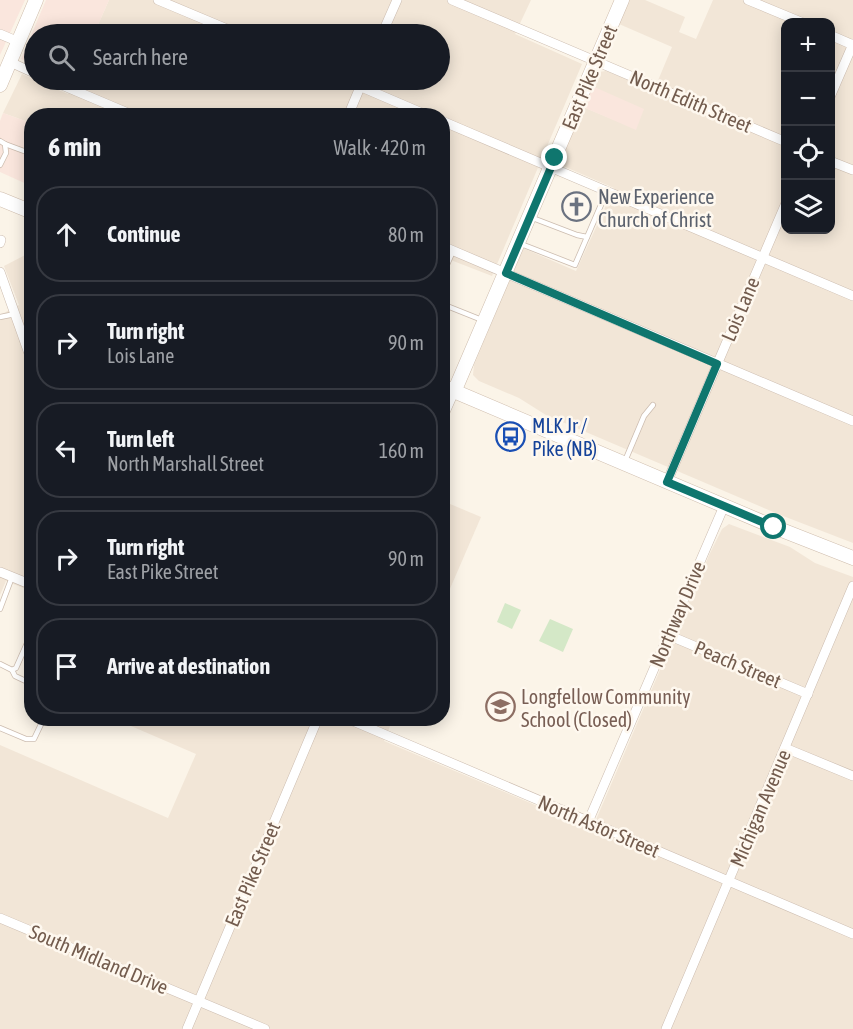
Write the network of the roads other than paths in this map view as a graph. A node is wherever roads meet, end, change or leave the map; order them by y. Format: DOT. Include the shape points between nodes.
graph roads {
  1 [pos="36,0"];
  2 [pos="158,0"];
  3 [pos="397,0"];
  4 [pos="452,0"];
  5 [pos="622,0"];
  6 [pos="748,0"];
  7 [pos="791,18"];
  8 [pos="26,24"];
  9 [pos="215,24"];
  10 [pos="386,24"];
  11 [pos="24,30"];
  12 [pos="0,34"];
  13 [pos="835,37"];
  14 [pos="19,42"];
  15 [pos="853,44"];
  16 [pos="596,61"];
  17 [pos="10,62"];
  18 [pos="24,68"];
  19 [pos="0,85"];
  20 [pos="835,88"];
  21 [pos="74,90"];
  22 [pos="359,90"];
  23 [pos="376,90"];
  24 [pos="116,108"];
  25 [pos="351,108"];
  26 [pos="413,108"];
  27 [pos="450,124"];
  28 [pos="781,140"];
  29 [pos="3,142"];
  30 [pos="24,151"];
  31 [pos="835,163"];
  32 [pos="0,165"];
  33 [pos="551,167"];
  34 [pos="853,170"];
  35 [pos="607,191"];
  36 [pos="0,199"];
  37 [pos="24,206"];
  38 [pos="781,214"];
  39 [pos="530,217"];
  40 [pos="587,237"];
  41 [pos="519,243"];
  42 [pos="450,250"];
  43 [pos="453,251"];
  44 [pos="762,257"];
  45 [pos="450,258"];
  46 [pos="0,272"];
  47 [pos="506,273"];
  48 [pos="853,296"];
  49 [pos="450,307"];
  50 [pos="16,314"];
  51 [pos="0,317"];
  52 [pos="485,321"];
  53 [pos="24,338"];
  54 [pos="717,364"];
  55 [pos="450,385"];
  56 [pos="450,390"];
  57 [pos="653,405"];
  58 [pos="853,421"];
  59 [pos="624,463"];
  60 [pos="667,482"];
  61 [pos="724,506"];
  62 [pos="853,558"];
  63 [pos="0,572"];
  64 [pos="12,577"];
  65 [pos="24,582"];
  66 [pos="853,586"];
  67 [pos="0,609"];
  68 [pos="668,635"];
  69 [pos="24,650"];
  70 [pos="0,664"];
  71 [pos="12,670"];
  72 [pos="24,680"];
  73 [pos="808,694"];
  74 [pos="40,726"];
  75 [pos="315,726"];
  76 [pos="365,726"];
  77 [pos="0,728"];
  78 [pos="785,748"];
  79 [pos="853,776"];
  80 [pos="588,822"];
  81 [pos="729,881"];
  82 [pos="0,918"];
  83 [pos="853,934"];
  84 [pos="199,1001"];
  85 [pos="187,1029"];
  86 [pos="266,1029"];
  87 [pos="668,1029"];
  1 -- 8 [label="main road"];
  2 -- 9 [label="street"];
  3 -- 10 [label="street"];
  4 -- 16 [label="street, North Edith Street"];
  5 -- 16 [label="main road, East Pike Street"];
  6 -- 7 [label="street"];
  11 -- 14 [label="main road"];
  12 -- 14 [label="street"];
  13 -- 15 [label="street"];
  14 -- 17 [label="main road"];
  15 -- 20 [label="street"];
  16 -- 28 [label="street, North Edith Street"];
  16 -- 33 [label="main road, East Pike Street"];
  17 -- 18 [label="street"];
  17 -- 19 [label="main road"];
  21 -- 24 [label="street"];
  22 -- 25 [label="street"];
  23 -- 26 [label="street"];
  27 -- 33 [label="street"];
  29 -- 30 [label="lane"];
  29 -- 32 [label="lane" via="6,153"];
  31 -- 34 [label="street"];
  33 -- 35 [label="street"];
  33 -- 39 [label="main road, East Pike Street"];
  35 -- 40 [label="lane"];
  35 -- 44 [label="street"];
  36 -- 37 [label="main road"];
  38 -- 44 [label="street, Lois Lane"];
  39 -- 40 [label="lane"];
  39 -- 41 [label="main road, East Pike Street"];
  40 -- 41 [label="lane" via="575,265"];
  41 -- 47 [label="main road, East Pike Street"];
  42 -- 43 [label="street"];
  43 -- 45 [label="lane"];
  43 -- 47 [label="street"];
  44 -- 48 [label="street"];
  44 -- 54 [label="street, Lois Lane"];
  46 -- 50 [label="street"];
  47 -- 52 [label="main road, East Pike Street"];
  47 -- 54 [label="street"];
  49 -- 52 [label="lane"];
  50 -- 51 [label="lane"];
  50 -- 53 [label="street"];
  52 -- 55 [label="main road, East Pike Street"];
  54 -- 58 [label="street"];
  54 -- 60 [label="street, Lois Lane"];
  56 -- 59 [label="main road"];
  57 -- 59 [label="lane"];
  59 -- 60 [label="main road"];
  60 -- 61 [label="main road"];
  61 -- 62 [label="main road"];
  61 -- 68 [label="street, Northway Drive"];
  63 -- 64 [label="street"];
  64 -- 65 [label="street"];
  64 -- 67 [label="lane"];
  66 -- 73 [label="street, Michigan Avenue"];
  68 -- 73 [label="street, Peach Street"];
  68 -- 80 [label="street, Northway Drive"];
  69 -- 71 [label="lane"];
  70 -- 71 [label="lane"];
  71 -- 72 [label="lane"];
  73 -- 78 [label="street, Michigan Avenue"];
  74 -- 77 [label="lane" via="34,740"];
  75 -- 84 [label="street, East Pike Street"];
  76 -- 80 [label="street, North Astor Street"];
  78 -- 79 [label="street"];
  78 -- 81 [label="street, Michigan Avenue"];
  80 -- 81 [label="street, North Astor Street"];
  81 -- 83 [label="street, North Astor Street"];
  81 -- 87 [label="street, Michigan Avenue"];
  82 -- 84 [label="street, South Midland Drive"];
  84 -- 85 [label="street, East Pike Street"];
  84 -- 86 [label="street, South Midland Drive"];
}
